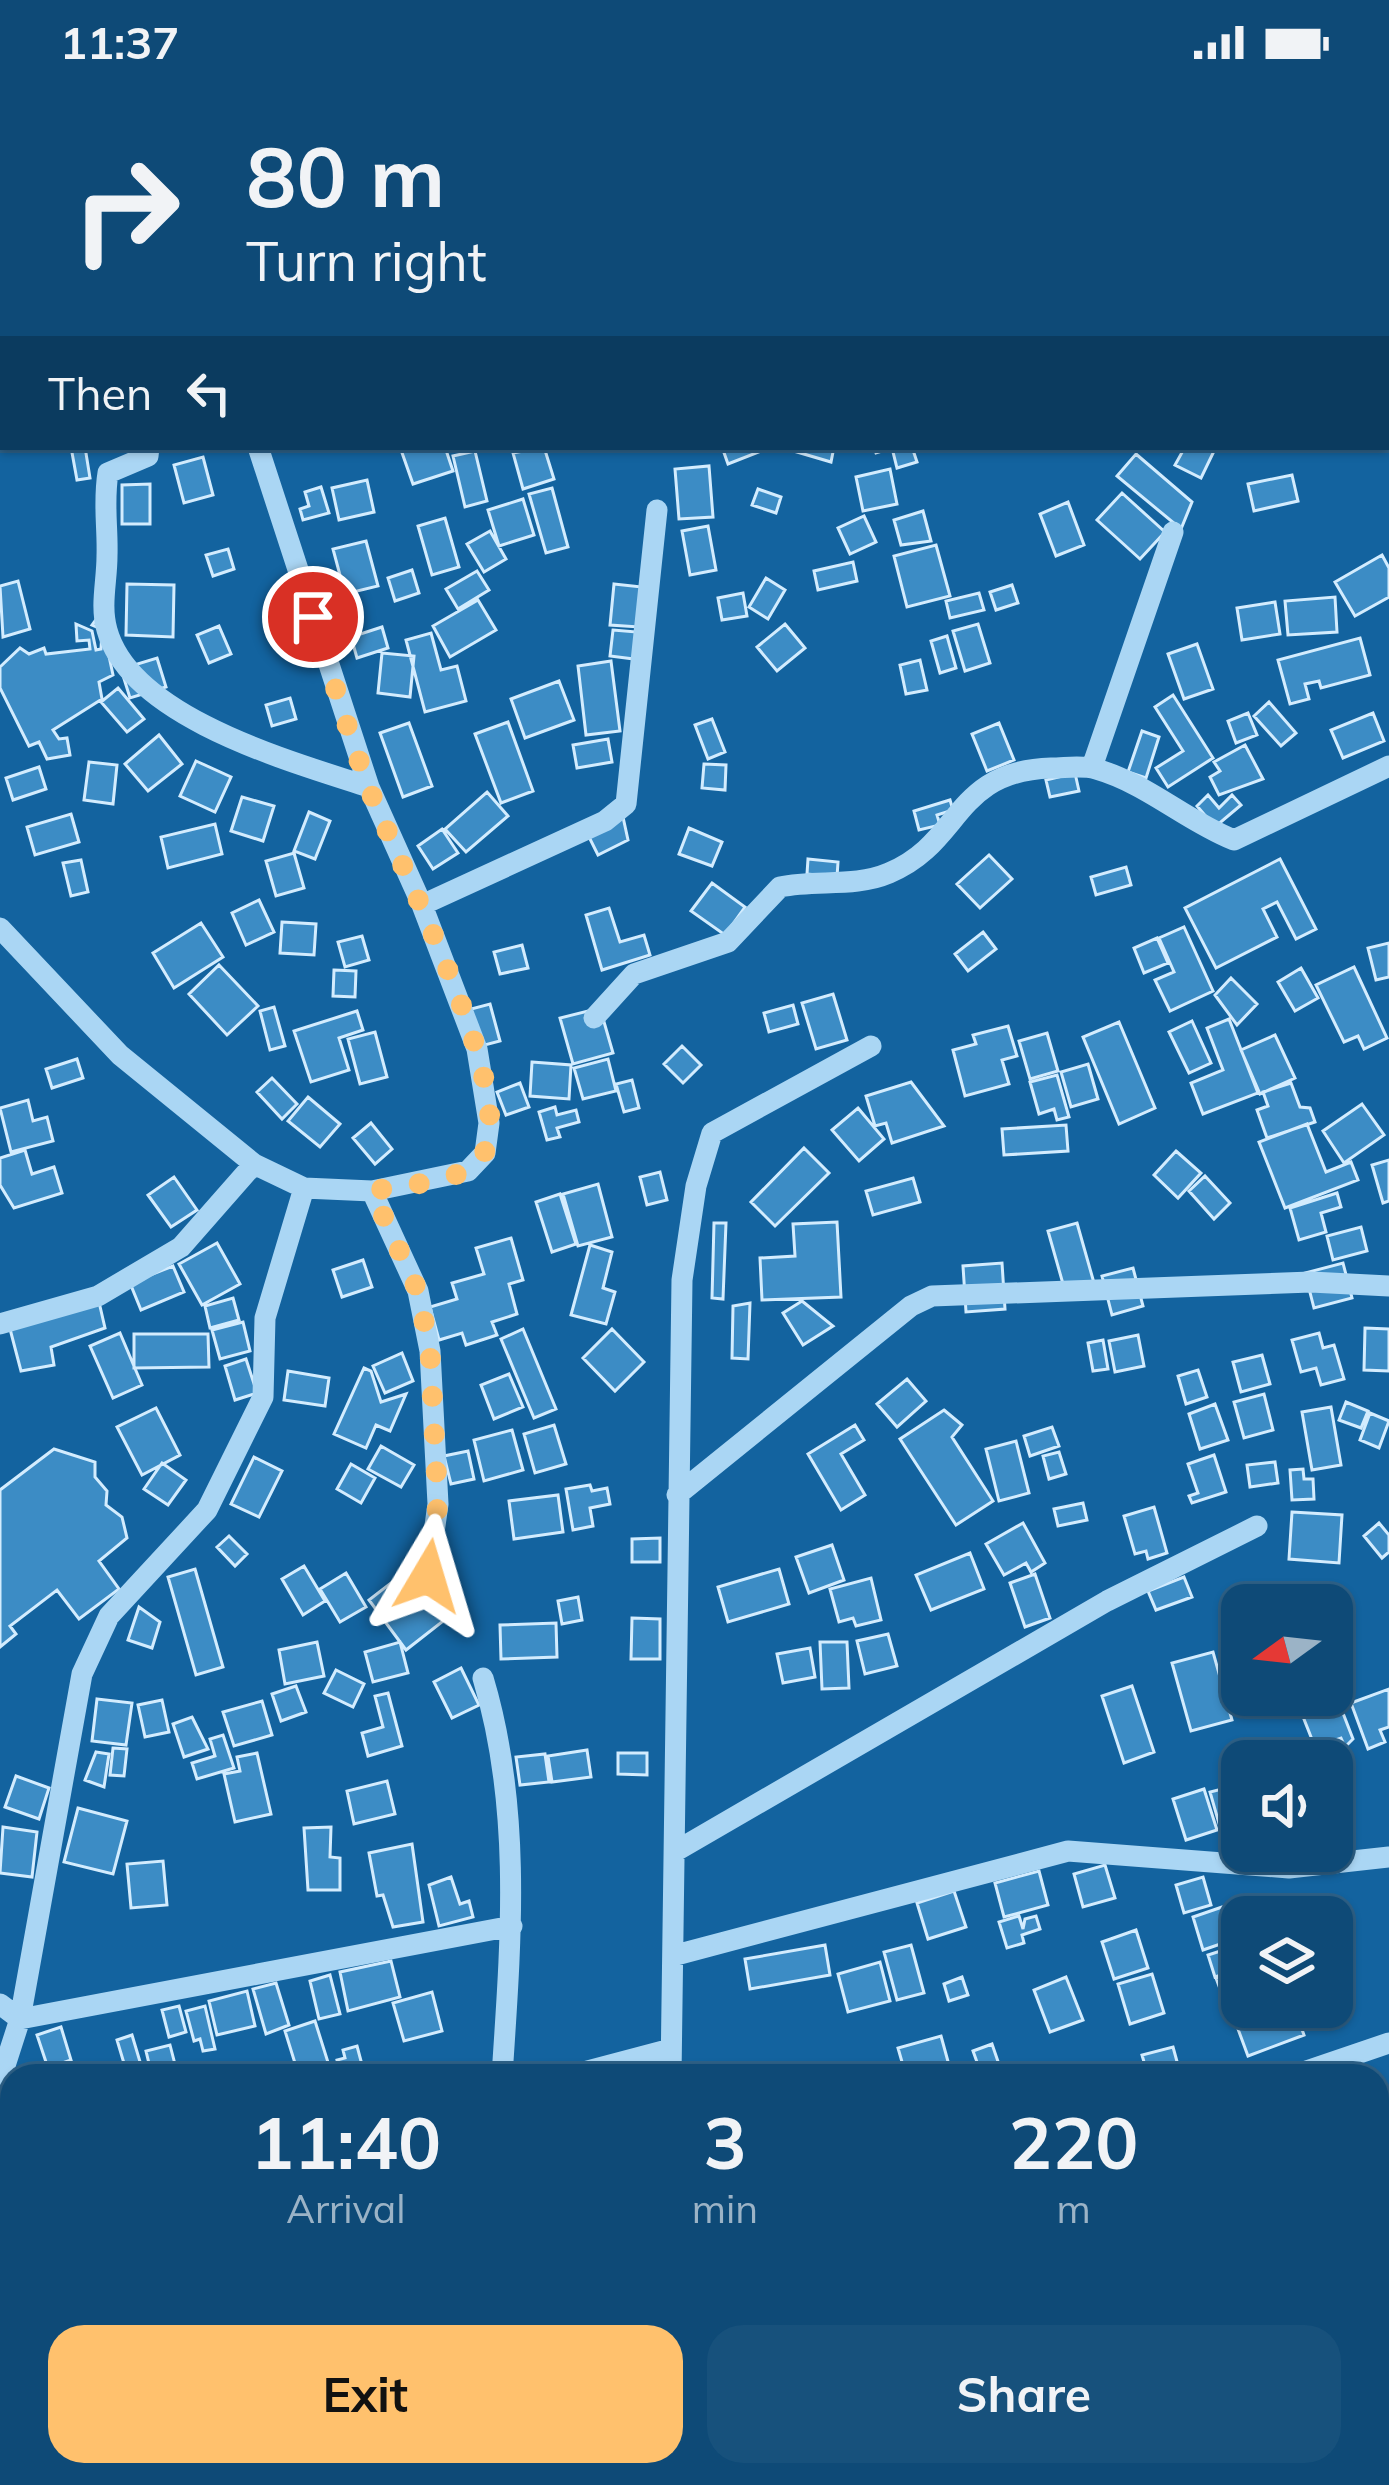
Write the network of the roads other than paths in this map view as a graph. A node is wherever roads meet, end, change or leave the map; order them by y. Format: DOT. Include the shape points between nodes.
graph roads {
  1 [pos="148,450"];
  2 [pos="259,450"];
  3 [pos="657,509"];
  4 [pos="1173,532"];
  5 [pos="1389,766"];
  6 [pos="1092,767"];
  7 [pos="368,788"];
  8 [pos="422,905"];
  9 [pos="0,928"];
  10 [pos="594,1018"];
  11 [pos="871,1046"];
  12 [pos="254,1164"];
  13 [pos="304,1188"];
  14 [pos="372,1191"];
  15 [pos="1389,1286"];
  16 [pos="0,1324"];
  17 [pos="676,1495"];
  18 [pos="1257,1526"];
  19 [pos="428,1576"];
  20 [pos="483,1678"];
  21 [pos="676,1851"];
  22 [pos="1389,1857"];
  23 [pos="512,1926"];
  24 [pos="676,1955"];
  25 [pos="0,2004"];
  26 [pos="20,2019"];
  27 [pos="1389,2044"];
  28 [pos="671,2048"];
  29 [pos="5,2064"];
  30 [pos="503,2064"];
  31 [pos="613,2064"];
  32 [pos="671,2064"];
  33 [pos="1328,2064"];
  1 -- 7 [label="street" via="108,473 103,504 103,604 119,656 176,709 237,743"];
  2 -- 7 [label="street"];
  3 -- 8 [label="street" via="626,804"];
  4 -- 6 [label="street"];
  5 -- 6 [label="street" via="1234,840"];
  6 -- 10 [label="street" via="1016,769 983,784 920,855 891,873 781,887 728,942 634,974"];
  7 -- 8 [label="street"];
  8 -- 14 [label="street" via="477,1048 489,1123 485,1153 468,1171"];
  9 -- 12 [label="street" via="120,1055"];
  11 -- 17 [label="street" via="712,1133 682,1280"];
  12 -- 13 [label="street"];
  12 -- 16 [label="street" via="181,1247 98,1296"];
  13 -- 14 [label="street"];
  13 -- 26 [label="street" via="265,1318 263,1397 207,1510 110,1616 82,1674"];
  14 -- 19 [label="street" via="418,1291 430,1351 438,1504"];
  15 -- 17 [label="street" via="932,1296"];
  17 -- 21 [label="street"];
  18 -- 21 [label="street" via="1107,1601"];
  20 -- 23 [label="street" via="510,1796"];
  21 -- 24 [label="street"];
  22 -- 24 [label="street" via="1288,1868 1068,1851"];
  23 -- 26 [label="street"];
  23 -- 30 [label="street"];
  24 -- 28 [label="street"];
  25 -- 26 [label="street"];
  26 -- 29 [label="street"];
  27 -- 33 [label="street"];
  28 -- 31 [label="street"];
  28 -- 32 [label="street"];
}
